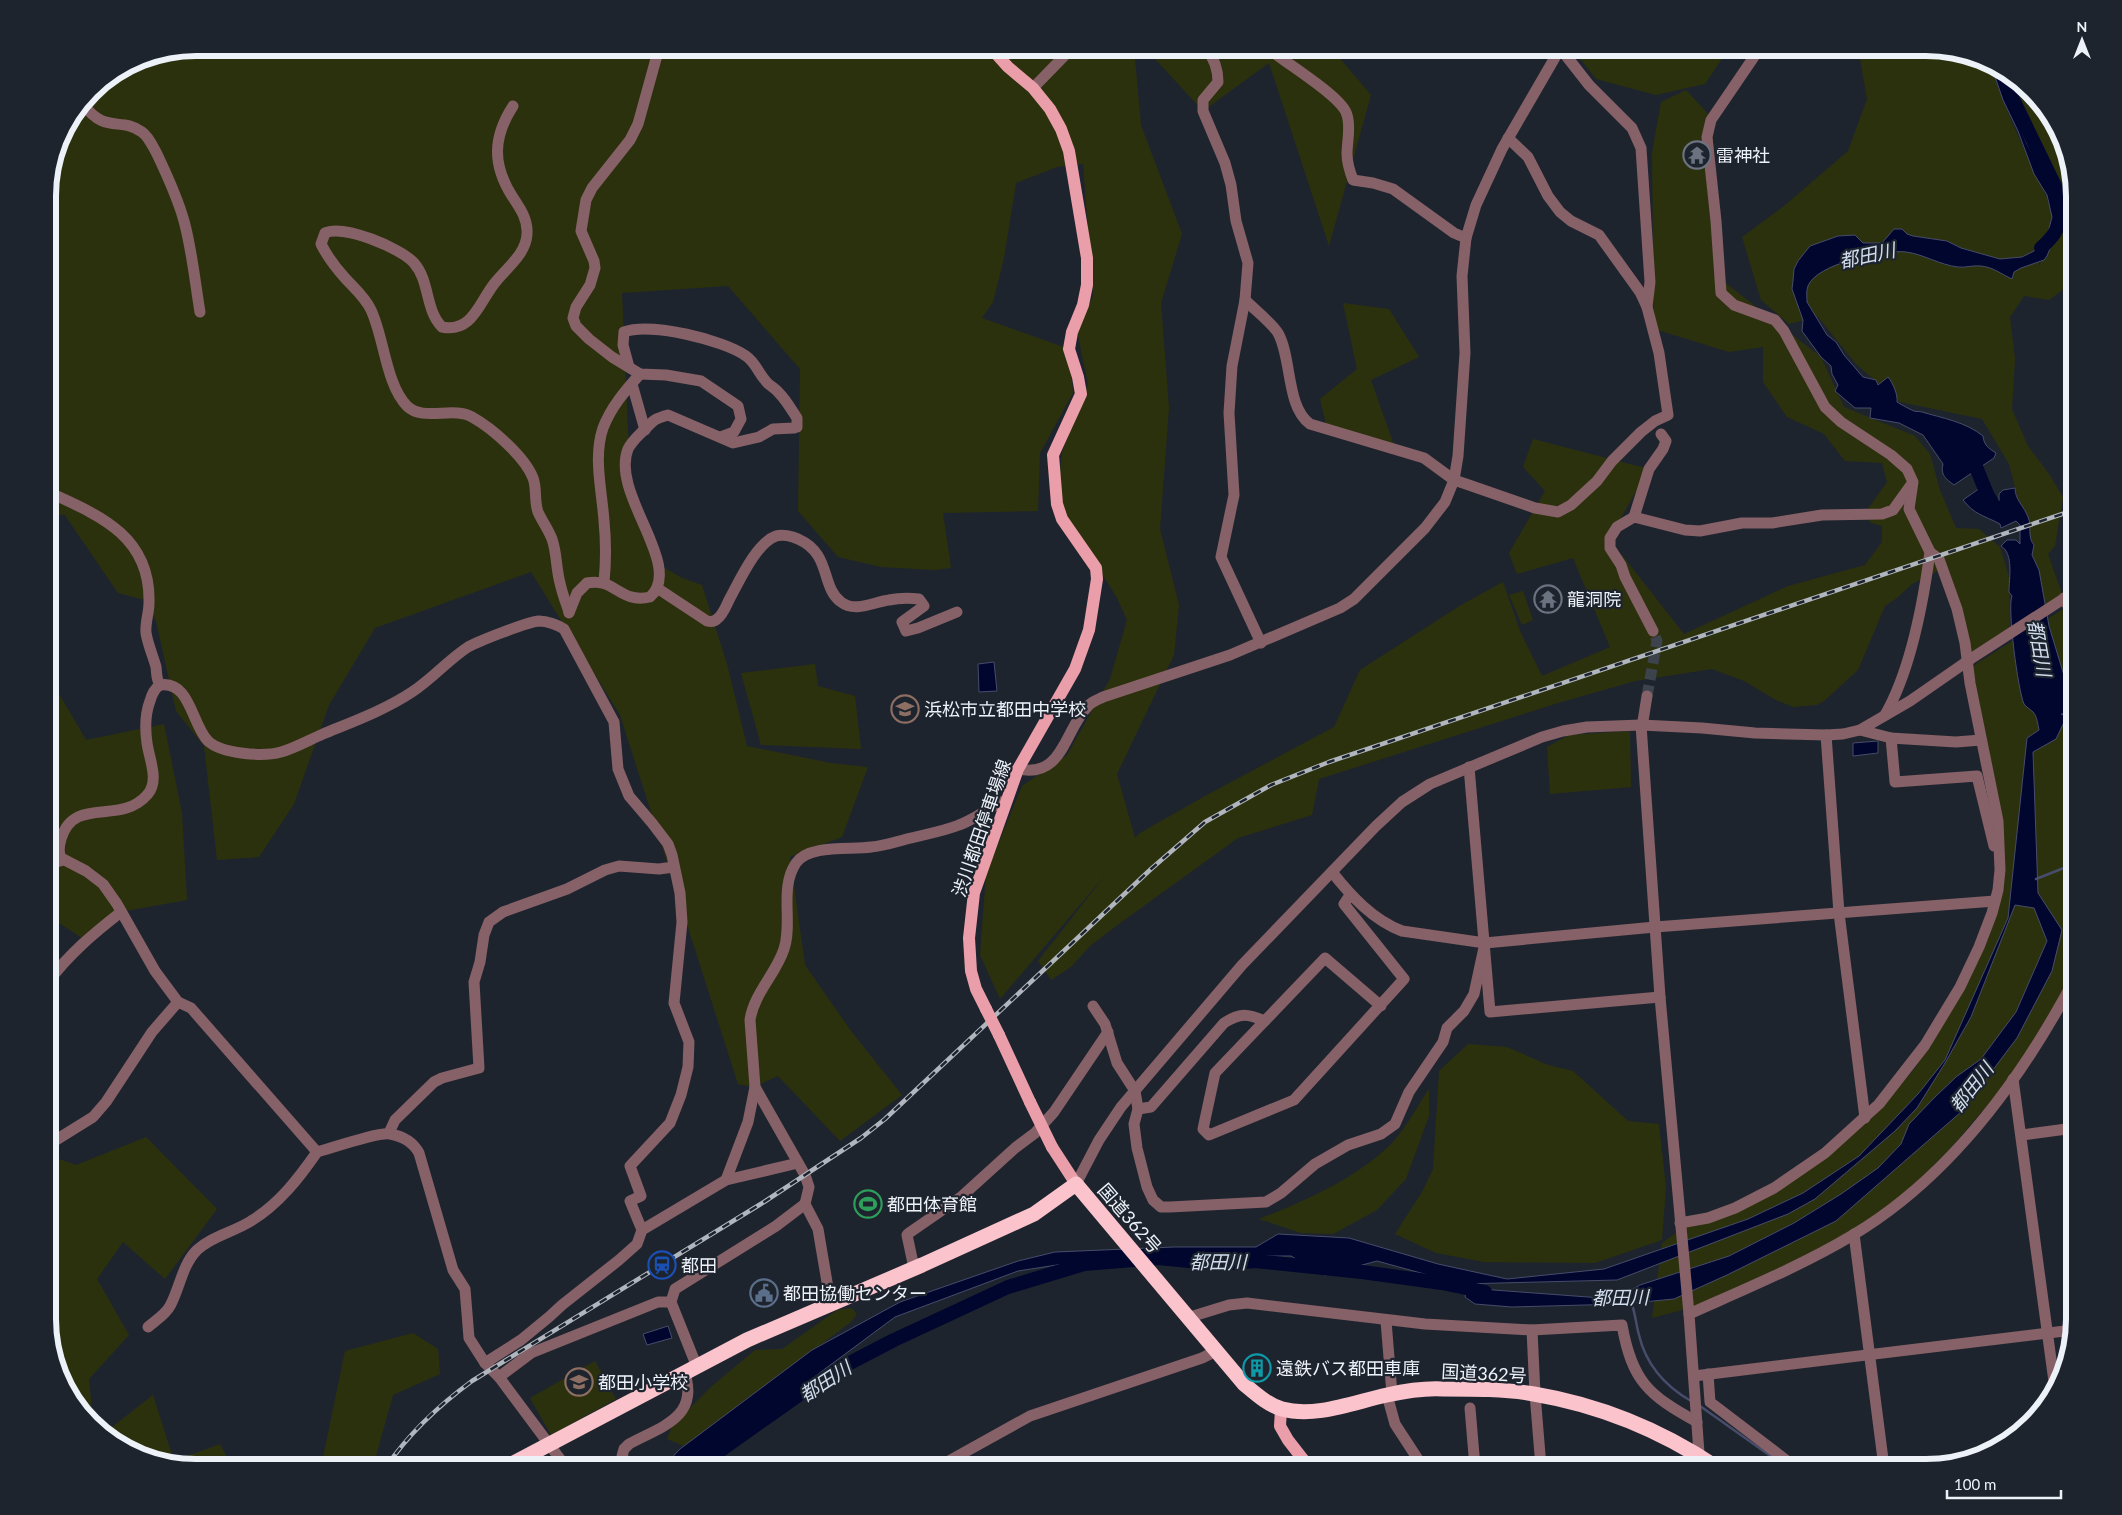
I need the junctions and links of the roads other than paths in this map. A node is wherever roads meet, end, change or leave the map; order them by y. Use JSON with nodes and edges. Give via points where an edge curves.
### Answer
{"nodes":[{"id":1,"x":1064,"y":56,"type":"edge"},
{"id":2,"x":1212,"y":56,"type":"edge"},
{"id":3,"x":1278,"y":56,"type":"edge"},
{"id":4,"x":1556,"y":56,"type":"edge"},
{"id":5,"x":1565,"y":56,"type":"edge"},
{"id":6,"x":1754,"y":56,"type":"edge"},
{"id":7,"x":657,"y":57,"type":"edge"},
{"id":8,"x":999,"y":57,"type":"edge"},
{"id":9,"x":1033,"y":88,"type":"junction"},
{"id":10,"x":513,"y":106,"type":"dead end"},
{"id":11,"x":87,"y":109,"type":"edge"},
{"id":12,"x":1508,"y":138,"type":"junction"},
{"id":13,"x":1466,"y":238,"type":"junction"},
{"id":14,"x":1245,"y":300,"type":"junction"},
{"id":15,"x":1648,"y":307,"type":"junction"},
{"id":16,"x":200,"y":312,"type":"dead end"},
{"id":17,"x":629,"y":367,"type":"junction"},
{"id":18,"x":640,"y":374,"type":"junction"},
{"id":19,"x":632,"y":384,"type":"junction"},
{"id":20,"x":645,"y":430,"type":"junction"},
{"id":21,"x":1661,"y":434,"type":"dead end"},
{"id":22,"x":721,"y":437,"type":"junction"},
{"id":23,"x":1454,"y":480,"type":"junction"},
{"id":24,"x":1913,"y":482,"type":"junction"},
{"id":25,"x":57,"y":497,"type":"edge"},
{"id":26,"x":1634,"y":517,"type":"junction"},
{"id":27,"x":1930,"y":552,"type":"junction"},
{"id":28,"x":604,"y":582,"type":"junction"},
{"id":29,"x":657,"y":588,"type":"junction"},
{"id":30,"x":2066,"y":597,"type":"edge"},
{"id":31,"x":569,"y":612,"type":"junction"},
{"id":32,"x":957,"y":612,"type":"dead end"},
{"id":33,"x":564,"y":629,"type":"junction"},
{"id":34,"x":1652,"y":631,"type":"tunnel mouth"},
{"id":35,"x":1261,"y":643,"type":"junction"},
{"id":36,"x":1970,"y":660,"type":"junction"},
{"id":37,"x":160,"y":685,"type":"junction"},
{"id":38,"x":1648,"y":696,"type":"tunnel mouth"},
{"id":39,"x":1885,"y":715,"type":"junction"},
{"id":40,"x":1641,"y":725,"type":"junction"},
{"id":41,"x":1860,"y":730,"type":"junction"},
{"id":42,"x":1826,"y":735,"type":"junction"},
{"id":43,"x":1891,"y":738,"type":"junction"},
{"id":44,"x":1981,"y":740,"type":"junction"},
{"id":45,"x":1469,"y":767,"type":"junction"},
{"id":46,"x":1018,"y":769,"type":"junction"},
{"id":47,"x":1006,"y":800,"type":"junction"},
{"id":48,"x":63,"y":860,"type":"junction"},
{"id":49,"x":57,"y":862,"type":"edge"},
{"id":50,"x":674,"y":867,"type":"junction"},
{"id":51,"x":2000,"y":870,"type":"junction"},
{"id":52,"x":1332,"y":872,"type":"junction"},
{"id":53,"x":1350,"y":895,"type":"junction"},
{"id":54,"x":1996,"y":901,"type":"junction"},
{"id":55,"x":122,"y":912,"type":"junction"},
{"id":56,"x":1839,"y":913,"type":"junction"},
{"id":57,"x":1655,"y":927,"type":"junction"},
{"id":58,"x":1485,"y":943,"type":"junction"},
{"id":59,"x":57,"y":970,"type":"edge"},
{"id":60,"x":2066,"y":994,"type":"edge"},
{"id":61,"x":1660,"y":997,"type":"junction"},
{"id":62,"x":178,"y":1002,"type":"junction"},
{"id":63,"x":1093,"y":1006,"type":"dead end"},
{"id":64,"x":1381,"y":1006,"type":"junction"},
{"id":65,"x":1265,"y":1022,"type":"junction"},
{"id":66,"x":1108,"y":1032,"type":"junction"},
{"id":67,"x":2013,"y":1080,"type":"junction"},
{"id":68,"x":755,"y":1087,"type":"junction"},
{"id":69,"x":1135,"y":1091,"type":"junction"},
{"id":70,"x":1138,"y":1110,"type":"junction"},
{"id":71,"x":1865,"y":1118,"type":"junction"},
{"id":72,"x":2066,"y":1129,"type":"edge"},
{"id":73,"x":389,"y":1133,"type":"junction"},
{"id":74,"x":2022,"y":1135,"type":"junction"},
{"id":75,"x":57,"y":1139,"type":"edge"},
{"id":76,"x":317,"y":1152,"type":"junction"},
{"id":77,"x":798,"y":1163,"type":"junction"},
{"id":78,"x":726,"y":1180,"type":"junction"},
{"id":79,"x":1076,"y":1184,"type":"junction"},
{"id":80,"x":806,"y":1204,"type":"junction"},
{"id":81,"x":1680,"y":1223,"type":"junction"},
{"id":82,"x":642,"y":1230,"type":"junction"},
{"id":83,"x":1854,"y":1234,"type":"junction"},
{"id":84,"x":914,"y":1268,"type":"junction"},
{"id":85,"x":671,"y":1302,"type":"junction"},
{"id":86,"x":834,"y":1302,"type":"junction"},
{"id":87,"x":1688,"y":1311,"type":"junction"},
{"id":88,"x":1190,"y":1317,"type":"junction"},
{"id":89,"x":1386,"y":1320,"type":"junction"},
{"id":90,"x":148,"y":1326,"type":"dead end"},
{"id":91,"x":1532,"y":1330,"type":"junction"},
{"id":92,"x":2065,"y":1331,"type":"edge"},
{"id":93,"x":2048,"y":1333,"type":"junction"},
{"id":94,"x":1216,"y":1351,"type":"junction"},
{"id":95,"x":1870,"y":1355,"type":"junction"},
{"id":96,"x":486,"y":1363,"type":"junction"},
{"id":97,"x":691,"y":1371,"type":"junction"},
{"id":98,"x":1708,"y":1374,"type":"junction"},
{"id":99,"x":2053,"y":1375,"type":"edge"},
{"id":100,"x":1694,"y":1376,"type":"junction"},
{"id":101,"x":500,"y":1377,"type":"junction"},
{"id":102,"x":1389,"y":1394,"type":"junction"},
{"id":103,"x":1535,"y":1394,"type":"junction"},
{"id":104,"x":1470,"y":1408,"type":"dead end"},
{"id":105,"x":1281,"y":1409,"type":"junction"},
{"id":106,"x":1697,"y":1418,"type":"junction"},
{"id":107,"x":549,"y":1445,"type":"junction"},
{"id":108,"x":523,"y":1459,"type":"edge"},
{"id":109,"x":559,"y":1459,"type":"edge"},
{"id":110,"x":624,"y":1459,"type":"edge"},
{"id":111,"x":954,"y":1459,"type":"edge"},
{"id":112,"x":1302,"y":1459,"type":"edge"},
{"id":113,"x":1417,"y":1459,"type":"edge"},
{"id":114,"x":1474,"y":1459,"type":"edge"},
{"id":115,"x":1540,"y":1459,"type":"edge"},
{"id":116,"x":1695,"y":1459,"type":"edge"},
{"id":117,"x":1700,"y":1459,"type":"edge"},
{"id":118,"x":1783,"y":1459,"type":"edge"},
{"id":119,"x":1883,"y":1459,"type":"edge"}],
"edges":[{"from":1,"to":9,"type":"street"},
{"from":2,"to":14,"type":"street","via":[[1218,70],[1218,82],[1203,100],[1203,111],[1231,185],[1236,221],[1248,263]]},
{"from":3,"to":13,"type":"street","via":[[1335,97],[1346,111],[1347,156],[1353,180],[1393,189],[1454,233]]},
{"from":4,"to":12,"type":"street"},
{"from":5,"to":15,"type":"street","via":[[1632,128],[1640,143],[1650,282]]},
{"from":6,"to":24,"type":"street","via":[[1711,120],[1707,137],[1721,293],[1734,306],[1775,320],[1825,407],[1841,422],[1891,455],[1907,470]]},
{"from":7,"to":17,"type":"street","via":[[638,124],[619,156],[592,188],[581,221],[582,237],[595,268],[573,318],[589,339]]},
{"from":8,"to":9,"type":"main road","name":"渋川都田停車場線"},
{"from":9,"to":46,"type":"main road","name":"渋川都田停車場線","via":[[1050,109],[1069,151],[1087,258],[1087,285],[1069,349],[1081,394],[1053,456],[1056,504],[1062,519],[1096,568],[1097,579],[1090,630],[1075,669]]},
{"from":10,"to":31,"type":"street","via":[[498,138],[498,162],[506,186],[527,221],[527,237],[516,259],[493,285],[473,317],[458,327],[442,327],[436,321],[426,286],[415,264],[401,253],[359,235],[338,230],[325,234],[321,244],[370,308],[382,339],[387,366],[406,405],[419,412],[470,416],[494,433],[531,474],[538,511],[552,538]]},
{"from":11,"to":16,"type":"street","via":[[95,118],[110,124],[127,125],[148,137],[184,221]]},
{"from":12,"to":13,"type":"street","via":[[1479,198]]},
{"from":12,"to":15,"type":"street","via":[[1528,157],[1560,212],[1599,235]]},
{"from":13,"to":23,"type":"street","via":[[1462,276],[1465,353]]},
{"from":14,"to":23,"type":"street","via":[[1278,333],[1304,420],[1424,458]]},
{"from":14,"to":35,"type":"street","via":[[1232,366],[1229,413],[1234,495],[1221,557]]},
{"from":15,"to":23,"type":"street","via":[[1668,415],[1641,432],[1571,505],[1558,512],[1535,508]]},
{"from":17,"to":18,"type":"street"},
{"from":17,"to":22,"type":"street","via":[[623,345],[624,332],[636,329],[663,330],[705,338],[746,355],[797,418],[797,427],[773,429],[746,442],[733,443]]},
{"from":18,"to":19,"type":"street"},
{"from":18,"to":22,"type":"street","via":[[701,381],[738,406],[741,419],[734,432]]},
{"from":19,"to":20,"type":"street"},
{"from":19,"to":28,"type":"street","via":[[620,396],[603,429],[600,449],[606,558]]},
{"from":20,"to":22,"type":"street","via":[[653,420],[668,415]]},
{"from":20,"to":29,"type":"street","via":[[628,450],[626,478],[656,556],[660,582]]},
{"from":21,"to":26,"type":"street","via":[[1666,441],[1649,469]]},
{"from":23,"to":35,"type":"street","via":[[1445,502],[1425,528],[1354,599]]},
{"from":24,"to":26,"type":"street","via":[[1893,510],[1882,514],[1822,515],[1700,531]]},
{"from":24,"to":27,"type":"street","via":[[1909,509]]},
{"from":25,"to":37,"type":"street","via":[[112,525],[127,537],[143,563],[149,604],[146,633]]},
{"from":26,"to":34,"type":"street","via":[[1617,527],[1610,538],[1610,548],[1621,564]]},
{"from":27,"to":36,"type":"street","via":[[1939,559],[1957,609]]},
{"from":27,"to":39,"type":"street","via":[[1917,625],[1896,696]]},
{"from":28,"to":29,"type":"street","via":[[631,599],[650,597]]},
{"from":28,"to":31,"type":"street","via":[[587,583],[577,593]]},
{"from":29,"to":32,"type":"street","via":[[706,622],[713,622],[722,615],[762,546],[776,536],[786,536],[812,547],[823,564],[832,590],[846,605],[860,607],[899,598],[919,599],[924,606],[902,622],[906,631]]},
{"from":30,"to":36,"type":"street"},
{"from":31,"to":33,"type":"street"},
{"from":33,"to":37,"type":"street","via":[[540,621],[468,647],[412,692],[394,702],[281,752],[267,754],[243,754],[209,742],[200,731],[182,693],[172,686]]},
{"from":33,"to":50,"type":"street","via":[[614,722],[618,769],[629,796],[668,844]]},
{"from":35,"to":46,"type":"street","via":[[1103,697],[1090,704],[1074,725],[1058,757],[1049,765],[1038,770]]},
{"from":36,"to":39,"type":"street"},
{"from":36,"to":44,"type":"street"},
{"from":37,"to":48,"type":"street","via":[[152,694],[146,726],[152,788],[132,807],[84,814],[72,819],[60,844],[59,855]]},
{"from":38,"to":40,"type":"street"},
{"from":39,"to":41,"type":"street"},
{"from":40,"to":42,"type":"street"},
{"from":40,"to":45,"type":"street","via":[[1564,731]]},
{"from":40,"to":57,"type":"street"},
{"from":41,"to":42,"type":"street"},
{"from":41,"to":43,"type":"street"},
{"from":42,"to":56,"type":"street"},
{"from":43,"to":44,"type":"street","via":[[1956,742]]},
{"from":43,"to":51,"type":"street","via":[[1895,782],[1977,776]]},
{"from":44,"to":51,"type":"street","via":[[1998,821]]},
{"from":45,"to":52,"type":"street","via":[[1430,784],[1402,802]]},
{"from":45,"to":58,"type":"street"},
{"from":46,"to":47,"type":"main road","name":"渋川都田停車場線"},
{"from":47,"to":68,"type":"street","via":[[958,825],[874,847],[814,851],[796,863],[791,874],[784,950],[752,1010],[750,1030]]},
{"from":47,"to":79,"type":"main road","name":"渋川都田停車場線","bridge":true,"via":[[974,892],[969,938],[971,970],[976,989],[1052,1147]]},
{"from":48,"to":49,"type":"street"},
{"from":48,"to":55,"type":"street","via":[[94,876]]},
{"from":50,"to":73,"type":"street","via":[[619,866],[605,870],[567,890],[503,912],[489,922],[474,982],[479,1068],[434,1082],[395,1120]]},
{"from":50,"to":82,"type":"street","via":[[682,922],[674,1003],[689,1042],[688,1067],[670,1123],[630,1166],[641,1196],[630,1201]]},
{"from":51,"to":54,"type":"street"},
{"from":52,"to":53,"type":"street"},
{"from":52,"to":69,"type":"street","via":[[1242,965]]},
{"from":53,"to":58,"type":"street","via":[[1377,918],[1402,931]]},
{"from":53,"to":64,"type":"street","via":[[1344,904],[1404,979]]},
{"from":54,"to":56,"type":"street"},
{"from":54,"to":71,"type":"street","via":[[1973,961],[1946,1013],[1911,1065]]},
{"from":55,"to":59,"type":"street","via":[[85,940]]},
{"from":55,"to":62,"type":"street","via":[[144,954]]},
{"from":56,"to":57,"type":"street"},
{"from":56,"to":71,"type":"street"},
{"from":57,"to":58,"type":"street"},
{"from":57,"to":61,"type":"street"},
{"from":58,"to":61,"type":"street","via":[[1490,1012]]},
{"from":58,"to":70,"type":"street","via":[[1474,994],[1464,1011],[1447,1028],[1443,1042],[1409,1092],[1395,1124],[1381,1134],[1348,1145],[1315,1164],[1266,1202],[1161,1207],[1153,1200],[1136,1148],[1134,1124]]},
{"from":60,"to":67,"type":"street"},
{"from":61,"to":81,"type":"street"},
{"from":62,"to":75,"type":"street","via":[[152,1032],[94,1116]]},
{"from":62,"to":76,"type":"street","via":[[192,1008]]},
{"from":63,"to":66,"type":"street"},
{"from":64,"to":65,"type":"street","via":[[1325,958]]},
{"from":64,"to":65,"type":"street","via":[[1294,1100],[1209,1136],[1203,1129],[1215,1073]]},
{"from":65,"to":70,"type":"street","via":[[1246,1015],[1235,1016],[1224,1023],[1151,1107]]},
{"from":66,"to":69,"type":"street","via":[[1117,1063]]},
{"from":66,"to":84,"type":"street","via":[[1054,1112],[1035,1133],[961,1197],[907,1235]]},
{"from":67,"to":74,"type":"street"},
{"from":67,"to":83,"type":"street","via":[[1928,1177],[1894,1207]]},
{"from":68,"to":77,"type":"street"},
{"from":68,"to":78,"type":"street","via":[[748,1122]]},
{"from":69,"to":70,"type":"street"},
{"from":69,"to":79,"type":"street","via":[[1098,1140]]},
{"from":71,"to":81,"type":"street","via":[[1825,1153],[1761,1196],[1708,1218]]},
{"from":72,"to":74,"type":"street"},
{"from":73,"to":76,"type":"street"},
{"from":73,"to":96,"type":"street","via":[[414,1145],[419,1153],[453,1270],[464,1289],[469,1338]]},
{"from":74,"to":93,"type":"street"},
{"from":76,"to":90,"type":"street","via":[[297,1181],[268,1210],[197,1251],[186,1267],[170,1307]]},
{"from":77,"to":78,"type":"street"},
{"from":77,"to":80,"type":"street","via":[[809,1187]]},
{"from":78,"to":82,"type":"street"},
{"from":79,"to":84,"type":"highway","name":"国道362号","via":[[1034,1214]]},
{"from":79,"to":88,"type":"highway","name":"国道362号"},
{"from":80,"to":85,"type":"street","via":[[675,1290]]},
{"from":80,"to":86,"type":"street","via":[[818,1229],[828,1288]]},
{"from":81,"to":87,"type":"street"},
{"from":82,"to":96,"type":"street","via":[[637,1244],[619,1260],[521,1340]]},
{"from":83,"to":87,"type":"street","via":[[1803,1263]]},
{"from":83,"to":95,"type":"street"},
{"from":84,"to":86,"type":"highway","name":"国道362号"},
{"from":85,"to":97,"type":"street"},
{"from":85,"to":101,"type":"street","via":[[658,1302],[531,1353]]},
{"from":86,"to":97,"type":"highway","name":"国道362号","via":[[747,1340]]},
{"from":87,"to":100,"type":"street"},
{"from":88,"to":89,"type":"street","via":[[1247,1303]]},
{"from":88,"to":94,"type":"highway","name":"国道362号"},
{"from":89,"to":91,"type":"street"},
{"from":89,"to":102,"type":"street"},
{"from":91,"to":103,"type":"street"},
{"from":91,"to":106,"type":"street","via":[[1622,1324],[1626,1348],[1635,1372],[1645,1386],[1674,1410]]},
{"from":92,"to":93,"type":"street"},
{"from":93,"to":95,"type":"street"},
{"from":93,"to":99,"type":"street"},
{"from":94,"to":105,"type":"highway","name":"国道362号","via":[[1244,1384]]},
{"from":94,"to":111,"type":"street","via":[[1030,1416]]},
{"from":95,"to":98,"type":"street"},
{"from":95,"to":119,"type":"street"},
{"from":96,"to":101,"type":"street"},
{"from":97,"to":107,"type":"highway","name":"国道362号"},
{"from":97,"to":110,"type":"street","via":[[685,1409],[672,1421],[629,1444],[624,1449]]},
{"from":98,"to":100,"type":"street"},
{"from":98,"to":118,"type":"street","via":[[1710,1402]]},
{"from":100,"to":106,"type":"street"},
{"from":101,"to":107,"type":"street"},
{"from":102,"to":103,"type":"highway","name":"国道362号","via":[[1441,1388]]},
{"from":102,"to":105,"type":"highway","name":"国道362号","via":[[1328,1409],[1302,1412]]},
{"from":102,"to":113,"type":"street","via":[[1395,1424]]},
{"from":103,"to":115,"type":"street"},
{"from":103,"to":116,"type":"highway","name":"国道362号","via":[[1607,1412],[1650,1429]]},
{"from":104,"to":114,"type":"street"},
{"from":105,"to":112,"type":"main road","via":[[1280,1426]]},
{"from":106,"to":117,"type":"street"},
{"from":107,"to":108,"type":"highway","name":"国道362号"},
{"from":107,"to":109,"type":"street"}]}
